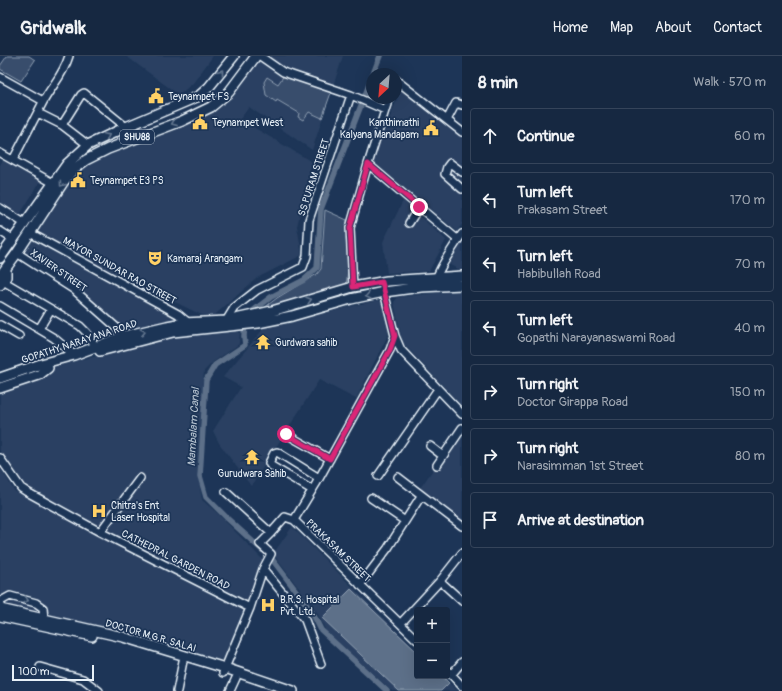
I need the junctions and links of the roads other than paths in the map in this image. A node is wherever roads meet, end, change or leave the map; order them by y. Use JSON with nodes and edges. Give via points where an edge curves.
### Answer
{"nodes":[{"id":1,"x":69,"y":56,"type":"edge"},
{"id":2,"x":234,"y":56,"type":"edge"},
{"id":3,"x":256,"y":56,"type":"edge"},
{"id":4,"x":260,"y":56,"type":"edge"},
{"id":5,"x":0,"y":77,"type":"edge"},
{"id":6,"x":402,"y":85,"type":"edge"},
{"id":7,"x":351,"y":95,"type":"junction"},
{"id":8,"x":43,"y":101,"type":"junction"},
{"id":9,"x":387,"y":104,"type":"edge"},
{"id":10,"x":462,"y":105,"type":"edge"},
{"id":11,"x":385,"y":110,"type":"junction"},
{"id":12,"x":38,"y":112,"type":"junction"},
{"id":13,"x":447,"y":120,"type":"junction"},
{"id":14,"x":62,"y":125,"type":"junction"},
{"id":15,"x":126,"y":127,"type":"junction"},
{"id":16,"x":462,"y":132,"type":"edge"},
{"id":17,"x":88,"y":145,"type":"junction"},
{"id":18,"x":0,"y":153,"type":"edge"},
{"id":19,"x":13,"y":160,"type":"junction"},
{"id":20,"x":368,"y":164,"type":"junction"},
{"id":21,"x":462,"y":172,"type":"edge"},
{"id":22,"x":53,"y":183,"type":"junction"},
{"id":23,"x":462,"y":189,"type":"edge"},
{"id":24,"x":419,"y":207,"type":"junction"},
{"id":25,"x":0,"y":208,"type":"edge"},
{"id":26,"x":24,"y":223,"type":"junction"},
{"id":27,"x":408,"y":223,"type":"dead end"},
{"id":28,"x":0,"y":232,"type":"edge"},
{"id":29,"x":30,"y":233,"type":"junction"},
{"id":30,"x":460,"y":237,"type":"edge"},
{"id":31,"x":14,"y":240,"type":"junction"},
{"id":32,"x":17,"y":253,"type":"junction"},
{"id":33,"x":0,"y":258,"type":"edge"},
{"id":34,"x":462,"y":276,"type":"edge"},
{"id":35,"x":1,"y":279,"type":"edge"},
{"id":36,"x":382,"y":282,"type":"junction"},
{"id":37,"x":436,"y":282,"type":"junction"},
{"id":38,"x":462,"y":285,"type":"edge"},
{"id":39,"x":353,"y":287,"type":"junction"},
{"id":40,"x":384,"y":292,"type":"junction"},
{"id":41,"x":333,"y":293,"type":"junction"},
{"id":42,"x":336,"y":304,"type":"junction"},
{"id":43,"x":0,"y":306,"type":"edge"},
{"id":44,"x":51,"y":309,"type":"junction"},
{"id":45,"x":272,"y":315,"type":"junction"},
{"id":46,"x":226,"y":321,"type":"junction"},
{"id":47,"x":237,"y":322,"type":"junction"},
{"id":48,"x":188,"y":323,"type":"junction"},
{"id":49,"x":0,"y":325,"type":"edge"},
{"id":50,"x":39,"y":329,"type":"junction"},
{"id":51,"x":195,"y":330,"type":"junction"},
{"id":52,"x":18,"y":336,"type":"dead end"},
{"id":53,"x":124,"y":336,"type":"junction"},
{"id":54,"x":395,"y":336,"type":"junction"},
{"id":55,"x":96,"y":347,"type":"junction"},
{"id":56,"x":74,"y":355,"type":"junction"},
{"id":57,"x":48,"y":368,"type":"junction"},
{"id":58,"x":0,"y":378,"type":"edge"},
{"id":59,"x":0,"y":383,"type":"edge"},
{"id":60,"x":0,"y":388,"type":"edge"},
{"id":61,"x":438,"y":389,"type":"junction"},
{"id":62,"x":462,"y":414,"type":"edge"},
{"id":63,"x":462,"y":428,"type":"edge"},
{"id":64,"x":286,"y":434,"type":"dead end"},
{"id":65,"x":430,"y":446,"type":"dead end"},
{"id":66,"x":443,"y":456,"type":"junction"},
{"id":67,"x":0,"y":458,"type":"edge"},
{"id":68,"x":330,"y":459,"type":"junction"},
{"id":69,"x":437,"y":465,"type":"dead end"},
{"id":70,"x":378,"y":476,"type":"dead end"},
{"id":71,"x":398,"y":477,"type":"dead end"},
{"id":72,"x":140,"y":478,"type":"dead end"},
{"id":73,"x":319,"y":478,"type":"junction"},
{"id":74,"x":312,"y":490,"type":"junction"},
{"id":75,"x":226,"y":492,"type":"dead end"},
{"id":76,"x":421,"y":496,"type":"junction"},
{"id":77,"x":371,"y":498,"type":"dead end"},
{"id":78,"x":294,"y":520,"type":"junction"},
{"id":79,"x":405,"y":521,"type":"junction"},
{"id":80,"x":462,"y":526,"type":"edge"},
{"id":81,"x":100,"y":532,"type":"junction"},
{"id":82,"x":271,"y":533,"type":"junction"},
{"id":83,"x":462,"y":553,"type":"edge"},
{"id":84,"x":263,"y":569,"type":"junction"},
{"id":85,"x":440,"y":581,"type":"junction"},
{"id":86,"x":360,"y":585,"type":"junction"},
{"id":87,"x":462,"y":601,"type":"edge"},
{"id":88,"x":0,"y":604,"type":"edge"},
{"id":89,"x":250,"y":608,"type":"junction"},
{"id":90,"x":0,"y":609,"type":"edge"},
{"id":91,"x":0,"y":616,"type":"edge"},
{"id":92,"x":44,"y":619,"type":"junction"},
{"id":93,"x":401,"y":623,"type":"junction"},
{"id":94,"x":414,"y":637,"type":"edge"},
{"id":95,"x":183,"y":661,"type":"junction"},
{"id":96,"x":462,"y":662,"type":"edge"},
{"id":97,"x":322,"y":664,"type":"dead end"},
{"id":98,"x":40,"y":666,"type":"dead end"},
{"id":99,"x":224,"y":670,"type":"junction"},
{"id":100,"x":450,"y":672,"type":"edge"},
{"id":101,"x":450,"y":674,"type":"edge"},
{"id":102,"x":236,"y":678,"type":"junction"},
{"id":103,"x":461,"y":682,"type":"edge"},
{"id":104,"x":99,"y":691,"type":"edge"},
{"id":105,"x":177,"y":691,"type":"edge"},
{"id":106,"x":230,"y":691,"type":"edge"},
{"id":107,"x":278,"y":691,"type":"edge"},
{"id":108,"x":293,"y":691,"type":"edge"}],
"edges":[{"from":1,"to":8,"type":"street","via":[[65,68]]},
{"from":15,"to":2,"type":"main road","number":"SHU88","one_way":true,"via":[[199,96]]},
{"from":3,"to":29,"type":"main road","number":"SHU88","one_way":true,"via":[[229,92],[211,107],[108,149],[74,169]]},
{"from":4,"to":7,"type":"street","via":[[283,72]]},
{"from":5,"to":8,"type":"street"},
{"from":6,"to":13,"type":"street"},
{"from":7,"to":11,"type":"street"},
{"from":7,"to":46,"type":"street","name":"SS PURAM STREET","via":[[309,220],[307,256],[303,267],[257,290],[234,308]]},
{"from":8,"to":12,"type":"street"},
{"from":9,"to":11,"type":"street"},
{"from":10,"to":13,"type":"street","via":[[456,103]]},
{"from":11,"to":20,"type":"street"},
{"from":12,"to":14,"type":"street"},
{"from":12,"to":19,"type":"street"},
{"from":13,"to":16,"type":"street"},
{"from":14,"to":15,"type":"street","via":[[84,93]]},
{"from":14,"to":17,"type":"street"},
{"from":17,"to":15,"type":"main road","number":"SHU88","one_way":true},
{"from":17,"to":22,"type":"main road","number":"SHU88","via":[[67,164]]},
{"from":18,"to":19,"type":"street"},
{"from":19,"to":22,"type":"street"},
{"from":20,"to":24,"type":"street"},
{"from":20,"to":39,"type":"street","via":[[350,228]]},
{"from":21,"to":23,"type":"street","via":[[450,163],[445,174]]},
{"from":22,"to":26,"type":"main road","number":"SHU88"},
{"from":24,"to":27,"type":"street"},
{"from":24,"to":30,"type":"street"},
{"from":25,"to":26,"type":"street"},
{"from":26,"to":31,"type":"main road","number":"SHU88"},
{"from":28,"to":31,"type":"street"},
{"from":29,"to":32,"type":"main road","number":"SHU88"},
{"from":29,"to":48,"type":"street","name":"MAYOR SUNDAR RAO STREET","via":[[178,314]]},
{"from":30,"to":37,"type":"street"},
{"from":31,"to":33,"type":"main road","number":"SHU88"},
{"from":32,"to":35,"type":"main road","number":"SHU88","via":[[7,267],[6,277]]},
{"from":32,"to":53,"type":"street","name":"XAVIER STREET","via":[[73,289]]},
{"from":34,"to":37,"type":"main road"},
{"from":35,"to":44,"type":"street"},
{"from":36,"to":37,"type":"main road"},
{"from":36,"to":39,"type":"main road"},
{"from":36,"to":40,"type":"street"},
{"from":37,"to":38,"type":"main road"},
{"from":37,"to":40,"type":"main road"},
{"from":39,"to":41,"type":"main road"},
{"from":40,"to":42,"type":"main road","one_way":true},
{"from":40,"to":54,"type":"street"},
{"from":41,"to":42,"type":"main road"},
{"from":45,"to":41,"type":"main road","one_way":true},
{"from":42,"to":45,"type":"main road","via":[[292,316]]},
{"from":43,"to":50,"type":"street"},
{"from":44,"to":50,"type":"street"},
{"from":44,"to":55,"type":"street","via":[[80,326]]},
{"from":45,"to":47,"type":"main road"},
{"from":45,"to":47,"type":"main road","via":[[258,323]]},
{"from":46,"to":47,"type":"main road","name":"GOPATHY NARAYANA ROAD"},
{"from":46,"to":48,"type":"main road","name":"GOPATHY NARAYANA ROAD"},
{"from":47,"to":51,"type":"main road"},
{"from":48,"to":51,"type":"street","name":"MAYOR SUNDAR RAO STREET"},
{"from":53,"to":48,"type":"main road","name":"GOPATHY NARAYANA ROAD","one_way":true},
{"from":49,"to":52,"type":"street"},
{"from":50,"to":56,"type":"street"},
{"from":51,"to":57,"type":"main road","via":[[173,332],[107,349]]},
{"from":53,"to":55,"type":"main road","name":"GOPATHY NARAYANA ROAD"},
{"from":54,"to":61,"type":"street","via":[[401,350]]},
{"from":54,"to":68,"type":"street","name":"PRAKASAM STREET","via":[[390,350]]},
{"from":55,"to":56,"type":"main road","name":"GOPATHY NARAYANA ROAD"},
{"from":56,"to":58,"type":"main road","name":"GOPATHY NARAYANA ROAD"},
{"from":57,"to":59,"type":"main road"},
{"from":57,"to":60,"type":"main road","via":[[39,375]]},
{"from":61,"to":62,"type":"street"},
{"from":61,"to":70,"type":"street"},
{"from":63,"to":66,"type":"street"},
{"from":64,"to":68,"type":"street"},
{"from":65,"to":66,"type":"street"},
{"from":66,"to":69,"type":"street"},
{"from":67,"to":81,"type":"street","name":"CATHEDRAL GARDEN ROAD","via":[[21,488]]},
{"from":68,"to":73,"type":"street","name":"PRAKASAM STREET"},
{"from":71,"to":76,"type":"street"},
{"from":72,"to":81,"type":"street"},
{"from":73,"to":74,"type":"street","name":"PRAKASAM STREET"},
{"from":73,"to":74,"type":"street","via":[[277,452],[274,453],[270,465]]},
{"from":74,"to":78,"type":"street","name":"PRAKASAM STREET"},
{"from":75,"to":82,"type":"street"},
{"from":76,"to":79,"type":"street"},
{"from":76,"to":80,"type":"street"},
{"from":77,"to":79,"type":"street"},
{"from":78,"to":82,"type":"street","via":[[285,517]]},
{"from":78,"to":86,"type":"street","name":"PRAKASAM STREET"},
{"from":79,"to":86,"type":"street"},
{"from":81,"to":89,"type":"street","name":"CATHEDRAL GARDEN ROAD"},
{"from":82,"to":84,"type":"street","via":[[260,544],[271,554]]},
{"from":83,"to":85,"type":"street"},
{"from":84,"to":89,"type":"street"},
{"from":84,"to":97,"type":"street","via":[[305,620]]},
{"from":85,"to":87,"type":"street"},
{"from":85,"to":93,"type":"street"},
{"from":86,"to":93,"type":"street","name":"PRAKASAM STREET"},
{"from":88,"to":92,"type":"street","one_way":true,"via":[[10,596],[36,603],[43,608]]},
{"from":89,"to":99,"type":"street"},
{"from":90,"to":92,"type":"main road","name":"DOCTOR M.G.R. SALAI"},
{"from":91,"to":95,"type":"main road","name":"DOCTOR M.G.R. SALAI","via":[[124,643]]},
{"from":92,"to":99,"type":"main road","name":"DOCTOR M.G.R. SALAI","via":[[123,637]]},
{"from":93,"to":94,"type":"street","name":"PRAKASAM STREET"},
{"from":95,"to":99,"type":"main road","name":"DOCTOR M.G.R. SALAI"},
{"from":95,"to":105,"type":"street"},
{"from":96,"to":100,"type":"street"},
{"from":98,"to":104,"type":"street","via":[[83,679]]},
{"from":99,"to":102,"type":"main road","name":"DOCTOR M.G.R. SALAI"},
{"from":99,"to":108,"type":"main road","name":"DOCTOR M.G.R. SALAI"},
{"from":101,"to":103,"type":"street"},
{"from":102,"to":106,"type":"street"},
{"from":102,"to":107,"type":"main road","name":"DOCTOR M.G.R. SALAI"}]}
